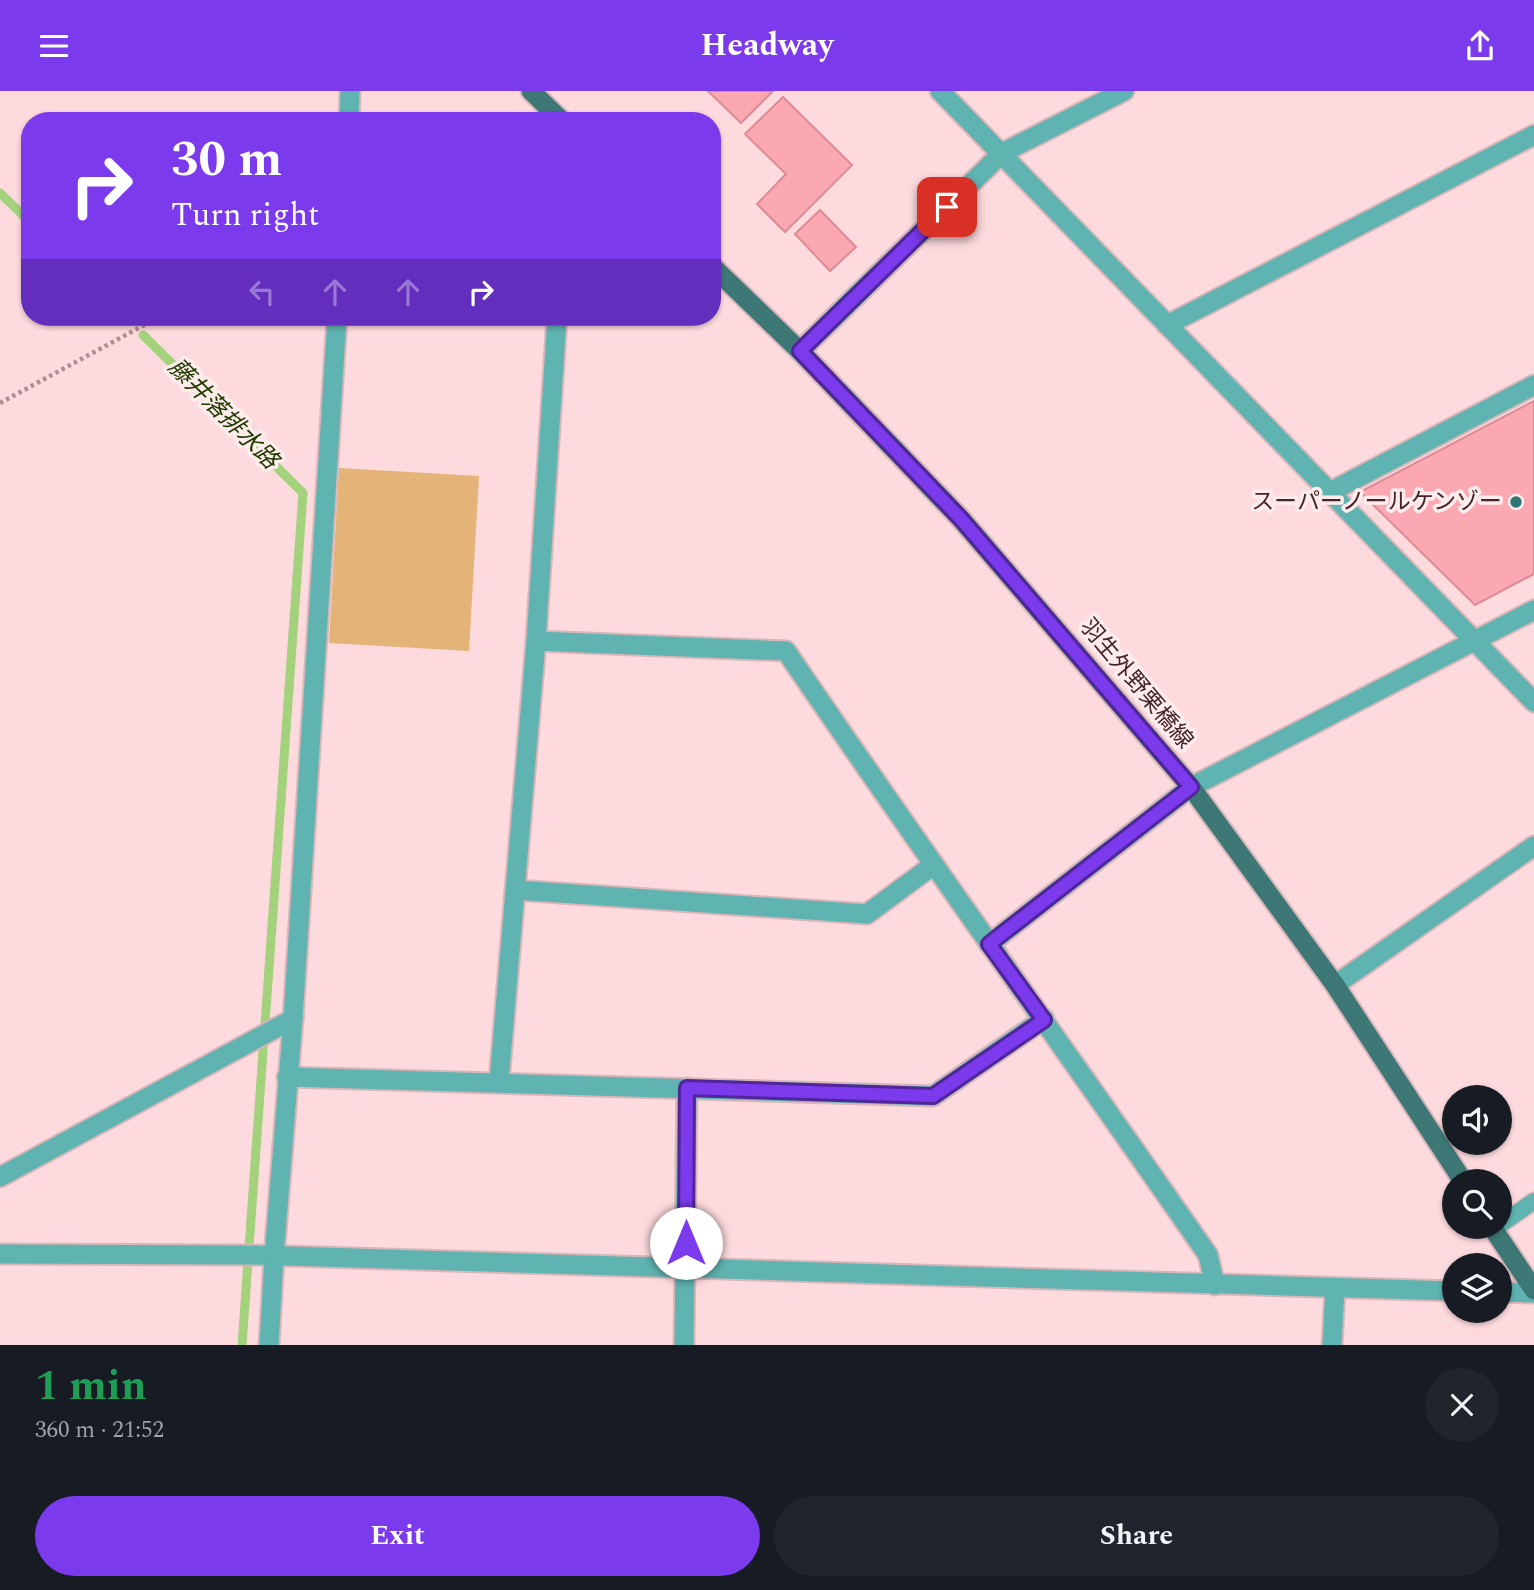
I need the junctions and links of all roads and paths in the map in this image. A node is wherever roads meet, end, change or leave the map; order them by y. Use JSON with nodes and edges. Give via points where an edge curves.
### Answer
{"nodes":[{"id":1,"x":350,"y":91,"type":"edge"},
{"id":2,"x":531,"y":91,"type":"edge"},
{"id":3,"x":940,"y":91,"type":"edge"},
{"id":4,"x":1124,"y":91,"type":"edge"},
{"id":5,"x":349,"y":112,"type":"edge"},
{"id":6,"x":553,"y":112,"type":"edge"},
{"id":7,"x":1534,"y":135,"type":"edge"},
{"id":8,"x":1002,"y":153,"type":"junction"},
{"id":9,"x":721,"y":275,"type":"edge"},
{"id":10,"x":1167,"y":325,"type":"junction"},
{"id":11,"x":142,"y":326,"type":"edge"},
{"id":12,"x":336,"y":326,"type":"edge"},
{"id":13,"x":556,"y":326,"type":"edge"},
{"id":14,"x":800,"y":351,"type":"junction"},
{"id":15,"x":1534,"y":385,"type":"edge"},
{"id":16,"x":0,"y":403,"type":"edge"},
{"id":17,"x":1330,"y":492,"type":"junction"},
{"id":18,"x":1534,"y":610,"type":"edge"},
{"id":19,"x":536,"y":641,"type":"junction"},
{"id":20,"x":1474,"y":641,"type":"junction"},
{"id":21,"x":1534,"y":702,"type":"edge"},
{"id":22,"x":1191,"y":787,"type":"junction"},
{"id":23,"x":1534,"y":846,"type":"edge"},
{"id":24,"x":932,"y":866,"type":"junction"},
{"id":25,"x":516,"y":890,"type":"junction"},
{"id":26,"x":989,"y":944,"type":"junction"},
{"id":27,"x":1335,"y":985,"type":"junction"},
{"id":28,"x":293,"y":1019,"type":"junction"},
{"id":29,"x":1044,"y":1020,"type":"junction"},
{"id":30,"x":287,"y":1077,"type":"junction"},
{"id":31,"x":499,"y":1082,"type":"junction"},
{"id":32,"x":687,"y":1088,"type":"junction"},
{"id":33,"x":1455,"y":1169,"type":"edge"},
{"id":34,"x":0,"y":1177,"type":"edge"},
{"id":35,"x":1534,"y":1201,"type":"edge"},
{"id":36,"x":1512,"y":1216,"type":"edge"},
{"id":37,"x":1503,"y":1239,"type":"edge"},
{"id":38,"x":0,"y":1254,"type":"edge"},
{"id":39,"x":274,"y":1257,"type":"junction"},
{"id":40,"x":685,"y":1269,"type":"junction"},
{"id":41,"x":1215,"y":1285,"type":"junction"},
{"id":42,"x":1335,"y":1288,"type":"junction"},
{"id":43,"x":1442,"y":1291,"type":"edge"},
{"id":44,"x":1512,"y":1292,"type":"edge"},
{"id":45,"x":1534,"y":1292,"type":"edge"},
{"id":46,"x":269,"y":1345,"type":"edge"},
{"id":47,"x":684,"y":1345,"type":"edge"},
{"id":48,"x":1332,"y":1345,"type":"edge"}],
"edges":[{"from":1,"to":5,"type":"street"},
{"from":2,"to":6,"type":"main road"},
{"from":3,"to":8,"type":"street"},
{"from":4,"to":8,"type":"street"},
{"from":7,"to":10,"type":"street"},
{"from":8,"to":10,"type":"street"},
{"from":8,"to":14,"type":"street"},
{"from":9,"to":14,"type":"main road","name":"羽生外野栗橋線"},
{"from":10,"to":17,"type":"street"},
{"from":11,"to":16,"type":"path"},
{"from":12,"to":28,"type":"street"},
{"from":13,"to":19,"type":"street"},
{"from":14,"to":22,"type":"main road","name":"羽生外野栗橋線","via":[[961,519]]},
{"from":15,"to":17,"type":"street"},
{"from":17,"to":20,"type":"street"},
{"from":18,"to":20,"type":"street"},
{"from":19,"to":24,"type":"street","via":[[786,651]]},
{"from":19,"to":25,"type":"street"},
{"from":20,"to":21,"type":"street"},
{"from":20,"to":22,"type":"street"},
{"from":22,"to":26,"type":"street"},
{"from":22,"to":27,"type":"main road","name":"羽生外野栗橋線"},
{"from":23,"to":27,"type":"street"},
{"from":24,"to":25,"type":"street","via":[[867,914]]},
{"from":24,"to":26,"type":"street"},
{"from":25,"to":31,"type":"street"},
{"from":26,"to":29,"type":"street"},
{"from":27,"to":33,"type":"main road","name":"羽生外野栗橋線"},
{"from":28,"to":30,"type":"street"},
{"from":28,"to":34,"type":"street"},
{"from":29,"to":32,"type":"street","via":[[933,1096]]},
{"from":29,"to":41,"type":"street","via":[[1208,1255]]},
{"from":30,"to":31,"type":"street"},
{"from":30,"to":39,"type":"street"},
{"from":31,"to":32,"type":"street"},
{"from":32,"to":40,"type":"street"},
{"from":35,"to":36,"type":"lane"},
{"from":37,"to":45,"type":"main road"},
{"from":38,"to":39,"type":"street"},
{"from":39,"to":40,"type":"street"},
{"from":39,"to":46,"type":"street"},
{"from":40,"to":41,"type":"street"},
{"from":40,"to":47,"type":"street"},
{"from":41,"to":42,"type":"street"},
{"from":42,"to":43,"type":"street"},
{"from":42,"to":48,"type":"street"},
{"from":44,"to":45,"type":"street"}]}
